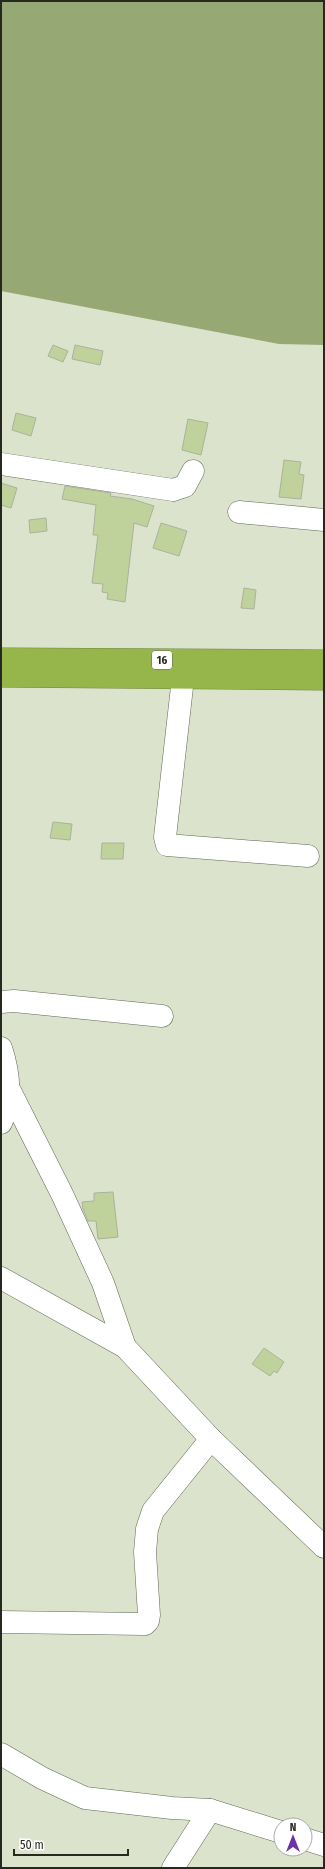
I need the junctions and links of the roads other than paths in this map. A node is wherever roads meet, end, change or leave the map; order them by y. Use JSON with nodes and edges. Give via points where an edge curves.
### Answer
{"nodes":[{"id":1,"x":1,"y":464,"type":"edge"},
{"id":2,"x":193,"y":471,"type":"dead end"},
{"id":3,"x":239,"y":512,"type":"dead end"},
{"id":4,"x":324,"y":520,"type":"edge"},
{"id":5,"x":1,"y":658,"type":"edge"},
{"id":6,"x":324,"y":661,"type":"edge"},
{"id":7,"x":1,"y":676,"type":"edge"},
{"id":8,"x":183,"y":678,"type":"junction"},
{"id":9,"x":324,"y":679,"type":"edge"},
{"id":10,"x":308,"y":856,"type":"dead end"},
{"id":11,"x":1,"y":1002,"type":"edge"},
{"id":12,"x":162,"y":1016,"type":"dead end"},
{"id":13,"x":1,"y":1048,"type":"edge"},
{"id":14,"x":9,"y":1089,"type":"junction"},
{"id":15,"x":1,"y":1123,"type":"edge"},
{"id":16,"x":1,"y":1278,"type":"edge"},
{"id":17,"x":125,"y":1347,"type":"junction"},
{"id":18,"x":211,"y":1438,"type":"junction"},
{"id":19,"x":324,"y":1547,"type":"edge"},
{"id":20,"x":1,"y":1622,"type":"edge"},
{"id":21,"x":1,"y":1754,"type":"edge"},
{"id":22,"x":210,"y":1810,"type":"junction"},
{"id":23,"x":273,"y":1830,"type":"edge"},
{"id":24,"x":313,"y":1842,"type":"edge"},
{"id":25,"x":324,"y":1845,"type":"edge"},
{"id":26,"x":173,"y":1868,"type":"edge"}],
"edges":[{"from":1,"to":2,"type":"street","via":[[173,490],[185,486]]},
{"from":3,"to":4,"type":"street"},
{"from":5,"to":6,"type":"highway","number":"16"},
{"from":7,"to":8,"type":"highway","number":"16"},
{"from":8,"to":9,"type":"highway","number":"16"},
{"from":8,"to":10,"type":"street","via":[[165,837],[167,845]]},
{"from":11,"to":12,"type":"street","via":[[14,1001]]},
{"from":13,"to":14,"type":"street","via":[[6,1061]]},
{"from":14,"to":15,"type":"street"},
{"from":14,"to":17,"type":"street","via":[[103,1283]]},
{"from":16,"to":17,"type":"street"},
{"from":17,"to":18,"type":"street"},
{"from":18,"to":19,"type":"street"},
{"from":18,"to":20,"type":"street","via":[[152,1511],[145,1552],[149,1615],[145,1624]]},
{"from":21,"to":22,"type":"street","via":[[42,1778],[85,1798]]},
{"from":22,"to":23,"type":"street"},
{"from":22,"to":26,"type":"street"},
{"from":24,"to":25,"type":"street"}]}
